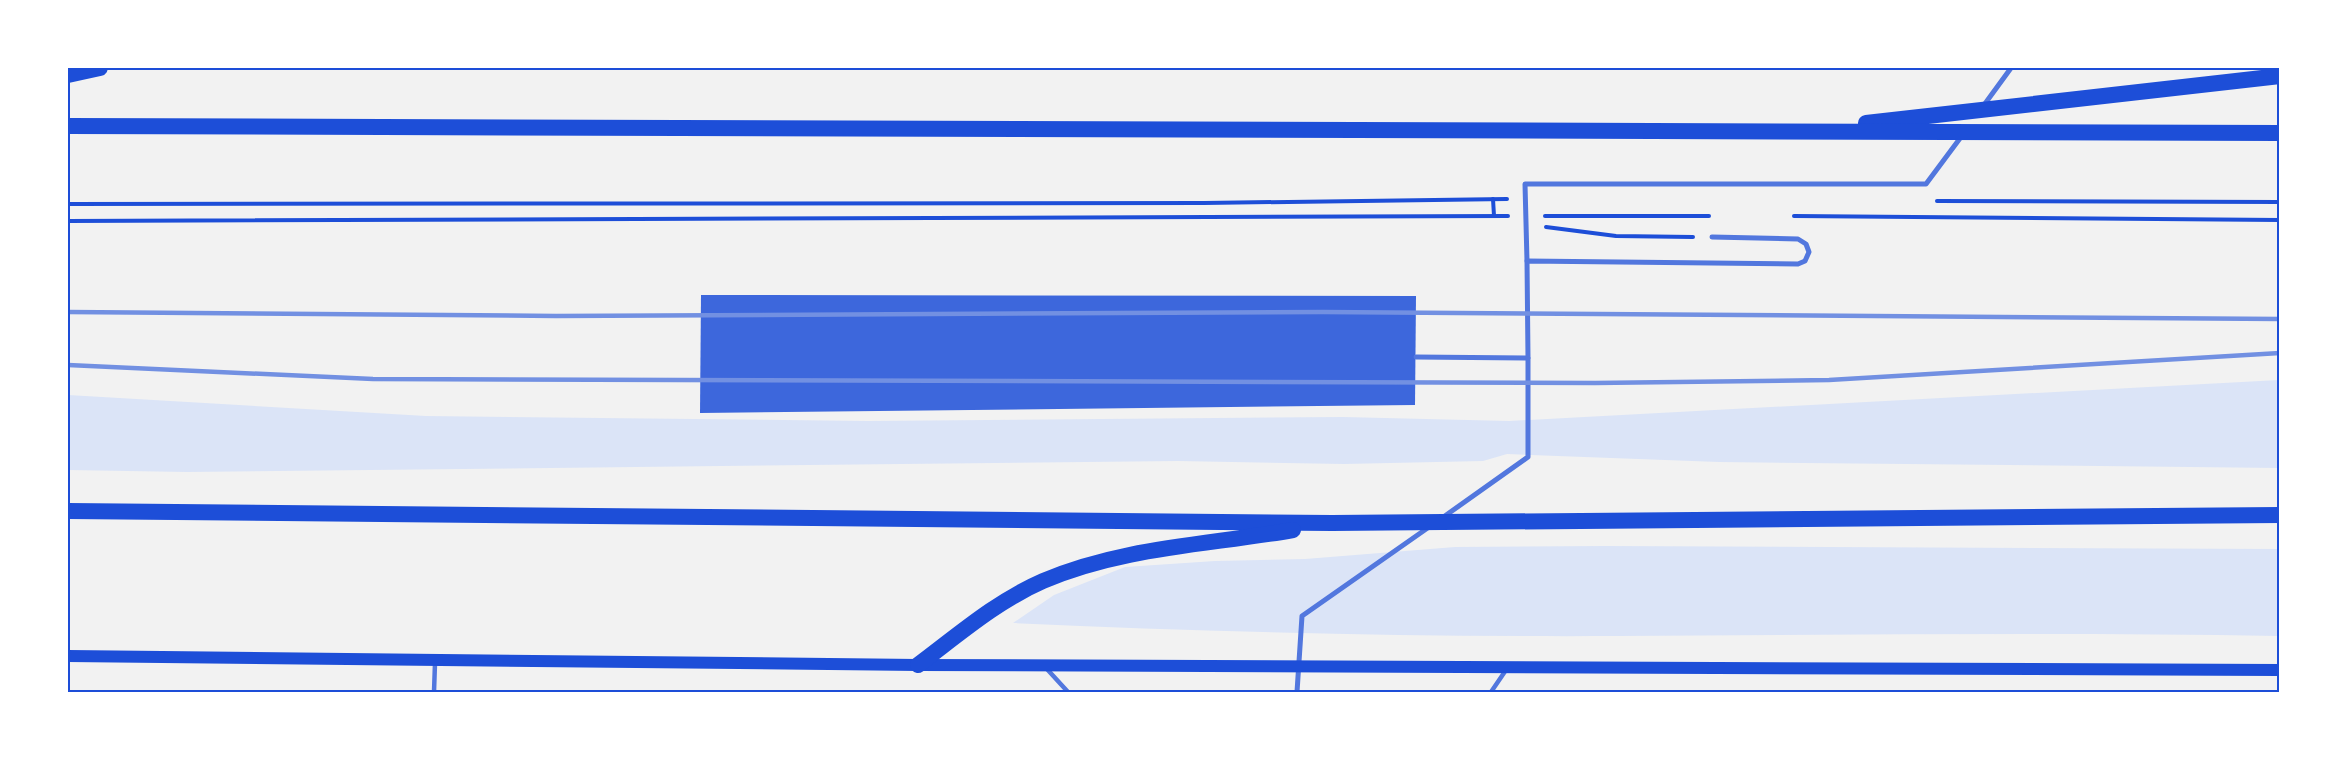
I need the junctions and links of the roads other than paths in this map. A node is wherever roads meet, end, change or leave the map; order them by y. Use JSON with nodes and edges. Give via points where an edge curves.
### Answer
{"nodes":[{"id":1,"x":100,"y":68,"type":"edge"},
{"id":2,"x":2011,"y":68,"type":"edge"},
{"id":3,"x":68,"y":75,"type":"edge"},
{"id":4,"x":2280,"y":76,"type":"edge"},
{"id":5,"x":68,"y":126,"type":"edge"},
{"id":6,"x":1786,"y":132,"type":"junction"},
{"id":7,"x":2280,"y":133,"type":"edge"},
{"id":8,"x":1712,"y":237,"type":"road end"},
{"id":9,"x":1527,"y":261,"type":"junction"},
{"id":10,"x":1416,"y":357,"type":"dead end"},
{"id":11,"x":1528,"y":358,"type":"junction"},
{"id":12,"x":68,"y":511,"type":"edge"},
{"id":13,"x":2280,"y":515,"type":"edge"},
{"id":14,"x":1332,"y":523,"type":"junction"},
{"id":15,"x":68,"y":656,"type":"edge"},
{"id":16,"x":435,"y":660,"type":"junction"},
{"id":17,"x":918,"y":665,"type":"junction"},
{"id":18,"x":1044,"y":666,"type":"junction"},
{"id":19,"x":1508,"y":667,"type":"junction"},
{"id":20,"x":2280,"y":670,"type":"edge"},
{"id":21,"x":434,"y":693,"type":"edge"},
{"id":22,"x":1068,"y":693,"type":"edge"},
{"id":23,"x":1297,"y":693,"type":"edge"},
{"id":24,"x":1491,"y":693,"type":"edge"}],
"edges":[{"from":1,"to":3,"type":"highway"},
{"from":2,"to":9,"type":"street","via":[[1926,184],[1526,184]]},
{"from":4,"to":6,"type":"highway"},
{"from":5,"to":6,"type":"highway"},
{"from":6,"to":7,"type":"highway"},
{"from":8,"to":9,"type":"street","via":[[1798,239],[1809,252],[1805,261],[1798,264]]},
{"from":9,"to":11,"type":"street"},
{"from":10,"to":11,"type":"street"},
{"from":11,"to":23,"type":"street","via":[[1528,457],[1302,616]]},
{"from":12,"to":14,"type":"highway"},
{"from":13,"to":14,"type":"highway"},
{"from":14,"to":17,"type":"highway","via":[[1129,553],[1080,567],[1041,582],[993,608]]},
{"from":15,"to":16,"type":"main road"},
{"from":16,"to":17,"type":"main road"},
{"from":16,"to":21,"type":"lane"},
{"from":17,"to":18,"type":"main road"},
{"from":18,"to":19,"type":"main road"},
{"from":18,"to":22,"type":"lane"},
{"from":19,"to":20,"type":"main road"},
{"from":19,"to":24,"type":"lane"}]}
